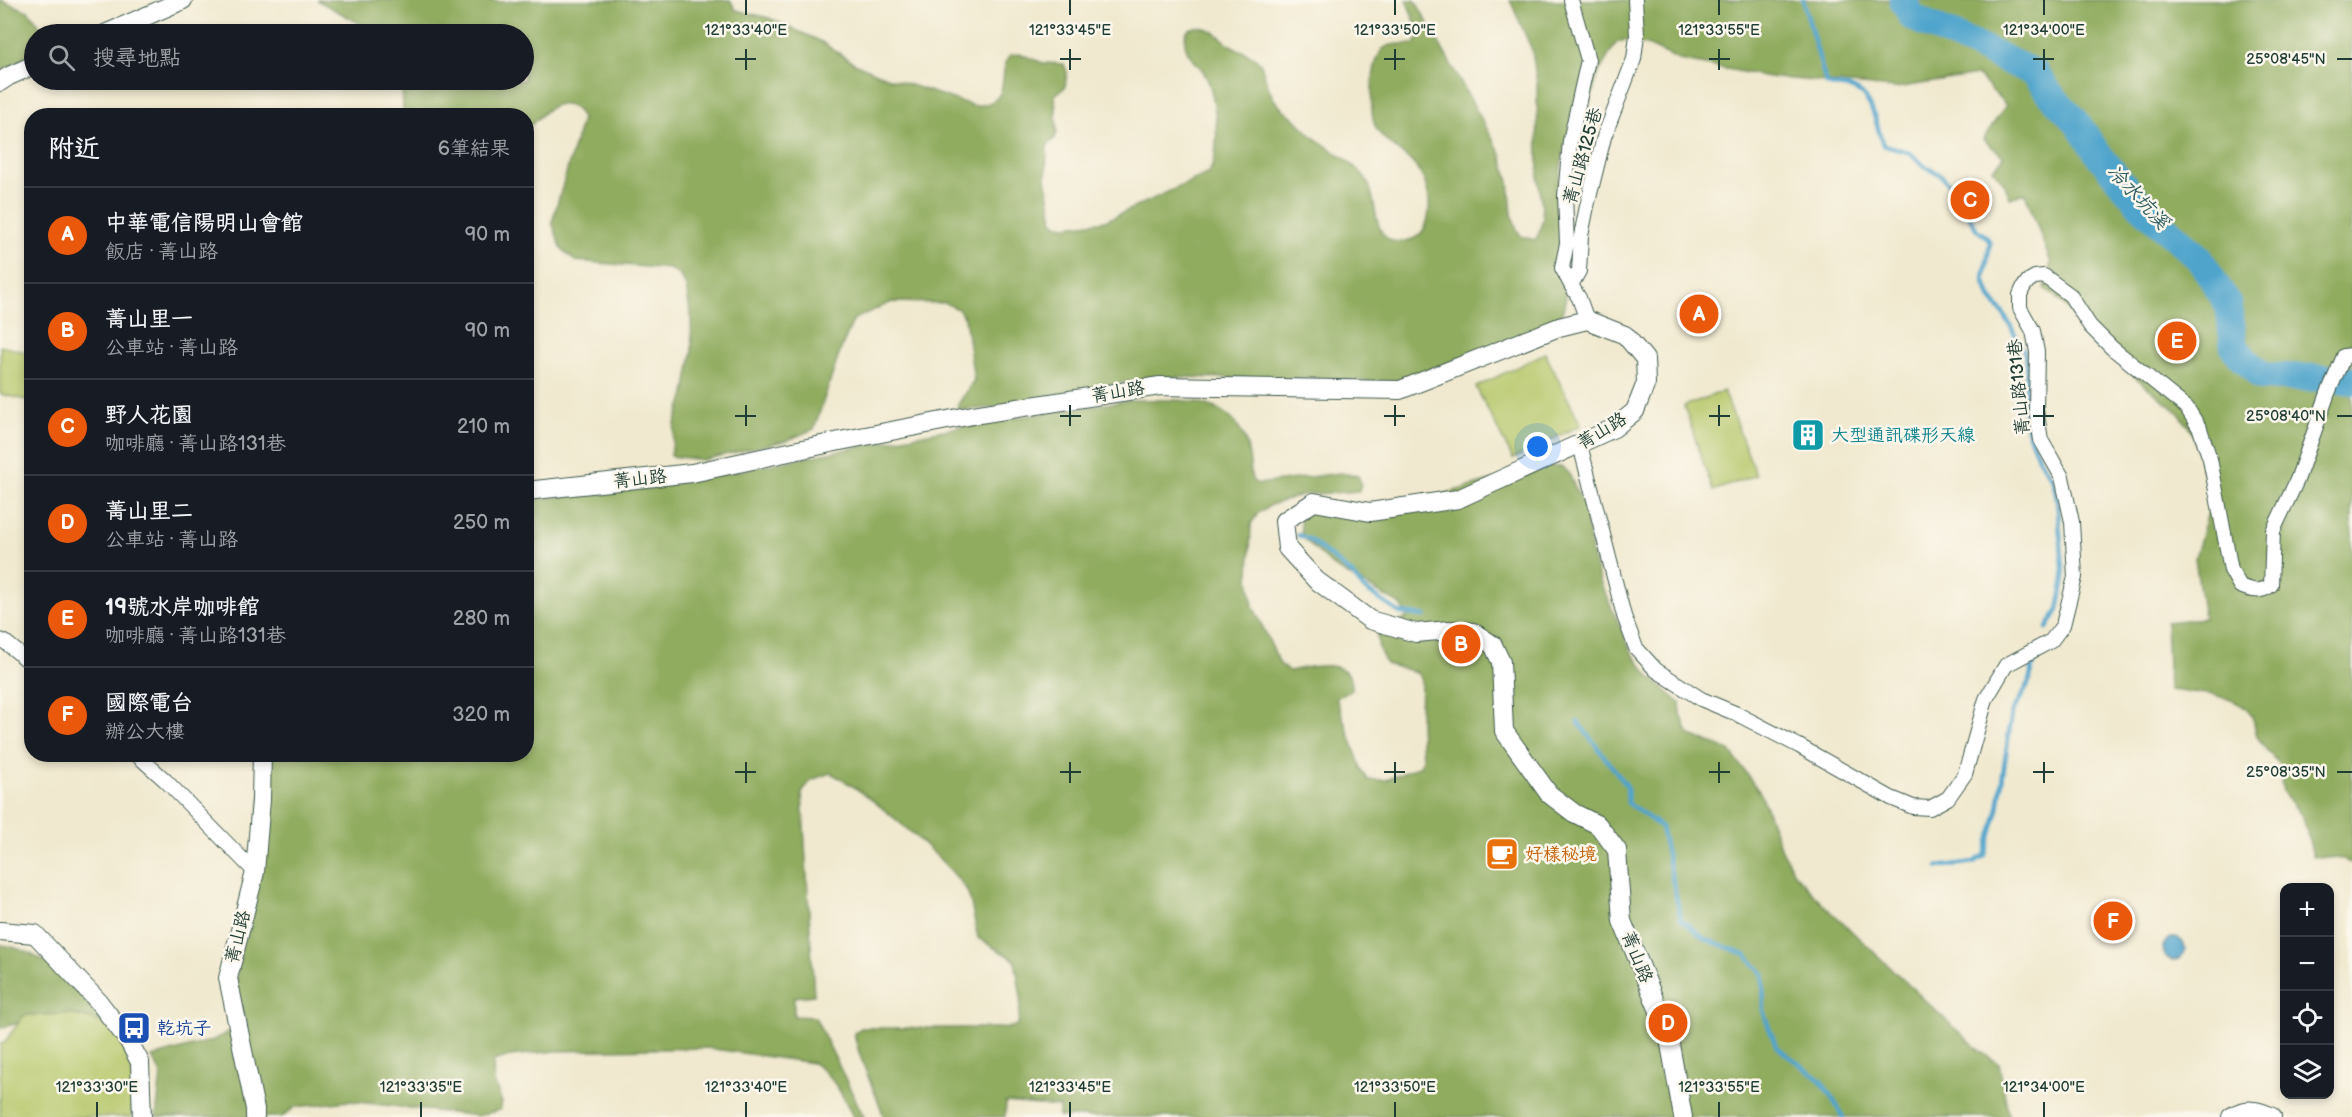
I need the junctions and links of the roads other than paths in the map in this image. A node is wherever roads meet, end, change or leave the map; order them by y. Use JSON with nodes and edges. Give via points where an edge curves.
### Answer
{"nodes":[{"id":1,"x":183,"y":0,"type":"edge"},
{"id":2,"x":1571,"y":0,"type":"edge"},
{"id":3,"x":1635,"y":0,"type":"edge"},
{"id":4,"x":128,"y":24,"type":"edge"},
{"id":5,"x":24,"y":69,"type":"edge"},
{"id":6,"x":0,"y":82,"type":"edge"},
{"id":7,"x":1571,"y":285,"type":"junction"},
{"id":8,"x":1587,"y":320,"type":"junction"},
{"id":9,"x":2352,"y":355,"type":"edge"},
{"id":10,"x":1580,"y":446,"type":"junction"},
{"id":11,"x":534,"y":490,"type":"edge"},
{"id":12,"x":0,"y":640,"type":"edge"},
{"id":13,"x":24,"y":657,"type":"edge"},
{"id":14,"x":145,"y":762,"type":"edge"},
{"id":15,"x":262,"y":762,"type":"edge"},
{"id":16,"x":255,"y":872,"type":"junction"},
{"id":17,"x":0,"y":931,"type":"edge"},
{"id":18,"x":142,"y":1117,"type":"edge"},
{"id":19,"x":255,"y":1117,"type":"edge"},
{"id":20,"x":1683,"y":1117,"type":"edge"},
{"id":21,"x":2231,"y":1117,"type":"edge"},
{"id":22,"x":2271,"y":1117,"type":"edge"}],
"edges":[{"from":1,"to":4,"type":"street"},
{"from":2,"to":7,"type":"street","via":[[1588,60],[1570,141],[1565,196],[1567,243],[1562,268]]},
{"from":3,"to":7,"type":"street","name":"菁山路125巷","via":[[1634,59],[1604,137],[1581,236],[1579,271]]},
{"from":5,"to":6,"type":"street"},
{"from":7,"to":8,"type":"street"},
{"from":8,"to":10,"type":"street","name":"菁山路","via":[[1625,335],[1645,359],[1646,383],[1635,411],[1614,428]]},
{"from":8,"to":11,"type":"street","name":"菁山路","via":[[1559,327],[1400,390],[1160,386],[973,416],[692,473]]},
{"from":9,"to":10,"type":"street","name":"菁山路131巷","via":[[2344,356],[2297,480],[2273,531],[2271,585],[2264,590],[2250,590],[2240,586],[2231,570],[2210,459],[2200,429],[2187,408],[2112,348],[2090,326],[2070,295],[2044,276],[2028,282],[2019,295],[2037,352],[2039,431],[2062,477],[2072,522],[2075,577],[2063,625],[2051,641],[2006,665],[1986,699],[1965,774],[1948,798],[1930,808],[1913,807],[1891,798],[1799,746],[1701,699],[1656,670],[1636,648],[1624,616]]},
{"from":10,"to":20,"type":"street","name":"菁山路","via":[[1458,499],[1370,512],[1314,502],[1284,521],[1287,548],[1316,580],[1371,620],[1416,633],[1473,632],[1493,645],[1501,662],[1504,731],[1549,794],[1598,825],[1617,850],[1622,921],[1668,1033]]},
{"from":12,"to":13,"type":"street"},
{"from":14,"to":16,"type":"street"},
{"from":15,"to":16,"type":"street","name":"菁山路"},
{"from":16,"to":19,"type":"street","name":"菁山路","via":[[228,978]]},
{"from":17,"to":18,"type":"street","via":[[35,934],[104,1008],[140,1062]]},
{"from":21,"to":22,"type":"street","via":[[2248,1110],[2259,1110]]}]}
